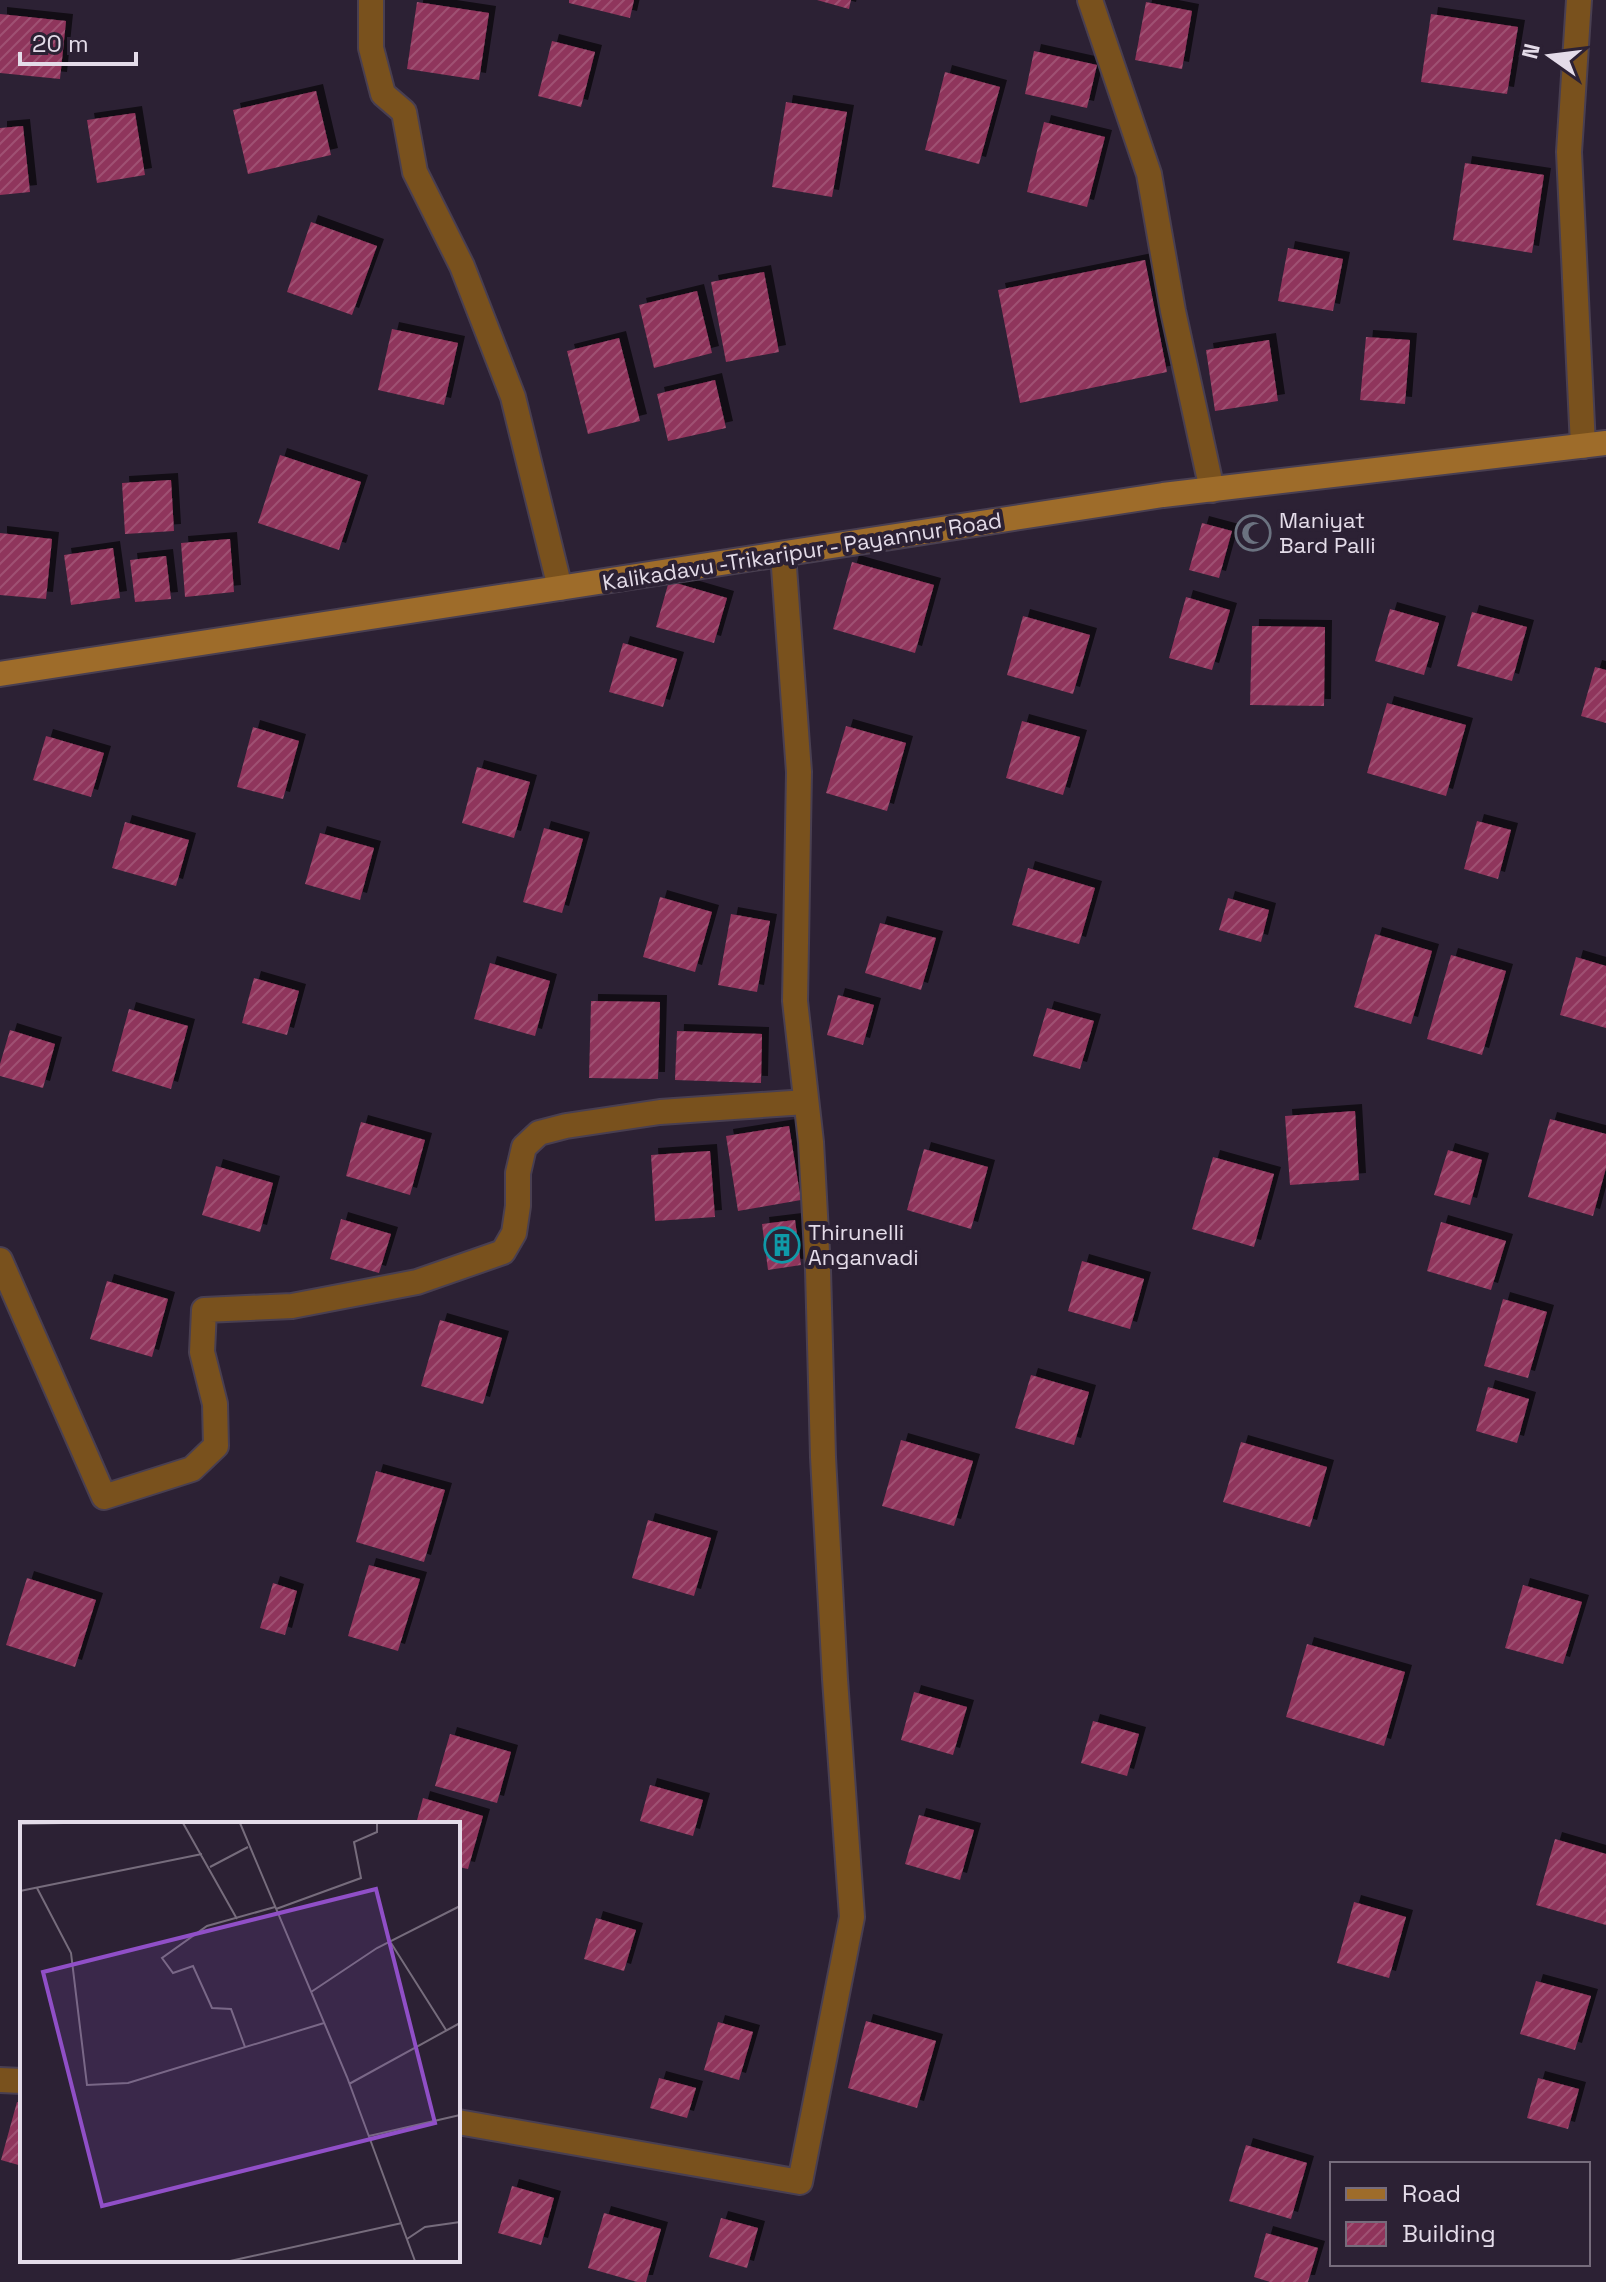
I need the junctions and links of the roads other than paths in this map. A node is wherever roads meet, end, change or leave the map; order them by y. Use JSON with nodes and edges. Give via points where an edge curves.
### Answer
{"nodes":[{"id":1,"x":371,"y":0,"type":"edge"},
{"id":2,"x":1090,"y":0,"type":"edge"},
{"id":3,"x":1579,"y":0,"type":"edge"},
{"id":4,"x":1594,"y":445,"type":"edge"},
{"id":5,"x":1212,"y":490,"type":"junction"},
{"id":6,"x":783,"y":554,"type":"junction"},
{"id":7,"x":560,"y":588,"type":"junction"},
{"id":8,"x":0,"y":674,"type":"edge"},
{"id":9,"x":806,"y":1102,"type":"junction"},
{"id":10,"x":0,"y":1260,"type":"edge"},
{"id":11,"x":0,"y":2080,"type":"edge"},
{"id":12,"x":20,"y":2081,"type":"edge"},
{"id":13,"x":460,"y":2122,"type":"edge"}],
"edges":[{"from":1,"to":7,"type":"street","via":[[371,48],[383,94],[404,112],[415,172],[462,266],[513,397]]},
{"from":2,"to":5,"type":"street","via":[[1149,174]]},
{"from":3,"to":4,"type":"street","via":[[1569,152]]},
{"from":4,"to":5,"type":"main road","name":"Kalikadavu -Trikaripur - Payannur Road"},
{"from":5,"to":6,"type":"main road","name":"Kalikadavu -Trikaripur - Payannur Road"},
{"from":6,"to":7,"type":"main road","name":"Kalikadavu -Trikaripur - Payannur Road"},
{"from":6,"to":9,"type":"street","via":[[799,772],[795,1001]]},
{"from":7,"to":8,"type":"main road","name":"Kalikadavu -Trikaripur - Payannur Road"},
{"from":9,"to":10,"type":"street","via":[[660,1112],[539,1133],[524,1147],[514,1233],[503,1252],[417,1282],[292,1306],[204,1310],[202,1352],[215,1404],[216,1446],[192,1469],[104,1497]]},
{"from":9,"to":13,"type":"street","via":[[852,1917],[800,2182]]},
{"from":11,"to":12,"type":"street"}]}
